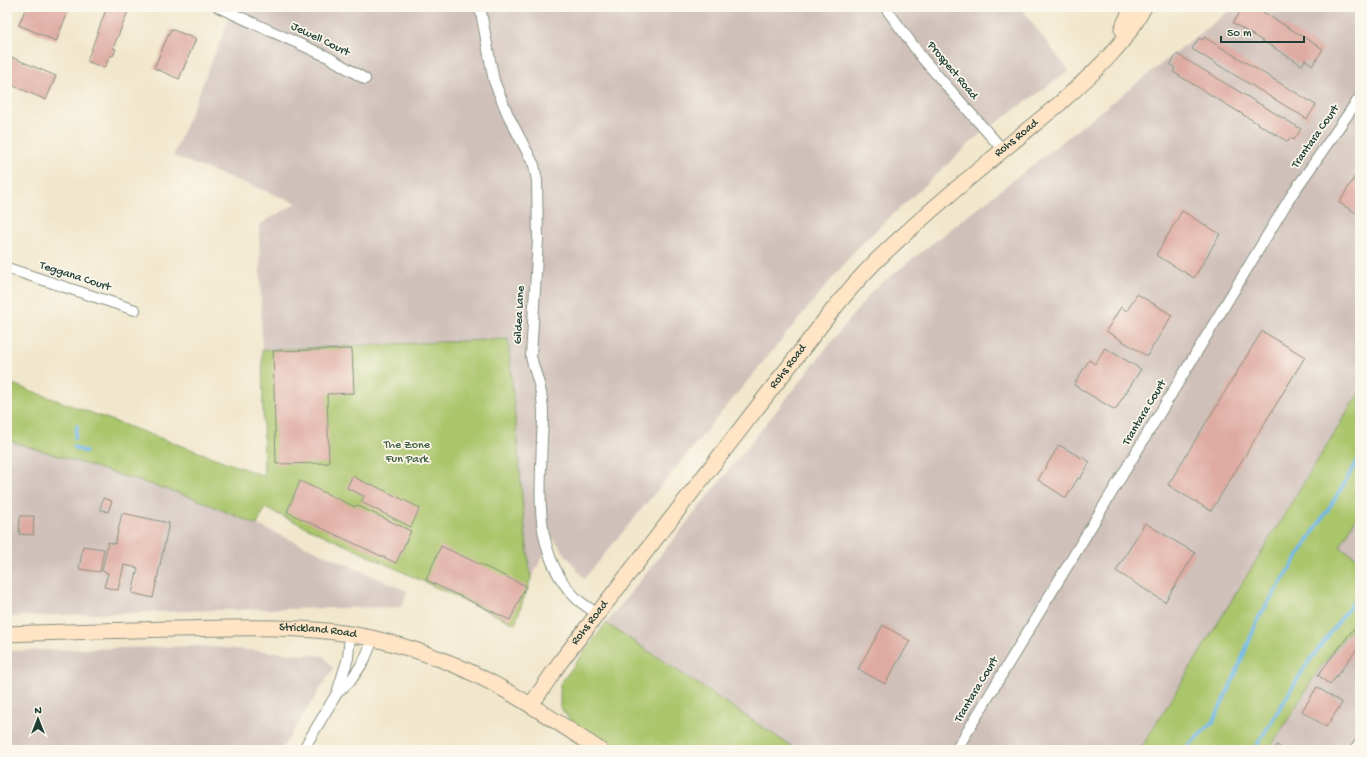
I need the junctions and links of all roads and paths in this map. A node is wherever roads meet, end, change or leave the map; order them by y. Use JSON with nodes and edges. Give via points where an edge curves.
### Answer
{"nodes":[{"id":1,"x":218,"y":7,"type":"edge"},
{"id":2,"x":480,"y":7,"type":"edge"},
{"id":3,"x":885,"y":7,"type":"edge"},
{"id":4,"x":1132,"y":7,"type":"edge"},
{"id":5,"x":1144,"y":7,"type":"edge"},
{"id":6,"x":1094,"y":72,"type":"junction"},
{"id":7,"x":365,"y":79,"type":"dead end"},
{"id":8,"x":1360,"y":97,"type":"edge"},
{"id":9,"x":1003,"y":150,"type":"junction"},
{"id":10,"x":7,"y":268,"type":"edge"},
{"id":11,"x":135,"y":310,"type":"dead end"},
{"id":12,"x":598,"y":614,"type":"junction"},
{"id":13,"x":7,"y":634,"type":"edge"},
{"id":14,"x":350,"y":634,"type":"junction"},
{"id":15,"x":373,"y":639,"type":"junction"},
{"id":16,"x":337,"y":693,"type":"junction"},
{"id":17,"x":531,"y":705,"type":"junction"},
{"id":18,"x":1360,"y":742,"type":"edge"},
{"id":19,"x":958,"y":747,"type":"dead end"},
{"id":20,"x":303,"y":750,"type":"edge"},
{"id":21,"x":600,"y":750,"type":"edge"},
{"id":22,"x":1355,"y":750,"type":"edge"}],
"edges":[{"from":1,"to":7,"type":"street","name":"Jewell Court","via":[[328,57]]},
{"from":2,"to":12,"type":"street","name":"Gildea Lane","via":[[494,81],[534,165],[536,181],[538,239],[531,356],[542,400],[541,508],[544,538],[551,561],[562,582],[574,597]]},
{"from":3,"to":9,"type":"street","name":"Prospect Road","via":[[923,59]]},
{"from":4,"to":6,"type":"main road","name":"Rohs Road"},
{"from":5,"to":6,"type":"main road","name":"Rohs Road","via":[[1128,34]]},
{"from":6,"to":9,"type":"main road","name":"Rohs Road"},
{"from":8,"to":19,"type":"street","name":"Trantara Court","via":[[1291,196]]},
{"from":9,"to":12,"type":"main road","name":"Rohs Road","via":[[896,242],[854,284]]},
{"from":10,"to":11,"type":"street","name":"Teggana Court"},
{"from":12,"to":17,"type":"main road","name":"Rohs Road"},
{"from":13,"to":14,"type":"main road","name":"Strickland Road","via":[[263,628]]},
{"from":14,"to":15,"type":"main road","name":"Strickland Road"},
{"from":14,"to":16,"type":"street","via":[[348,658]]},
{"from":15,"to":16,"type":"street","via":[[364,661],[351,680]]},
{"from":15,"to":17,"type":"main road","name":"Strickland Road","via":[[422,653],[460,668]]},
{"from":16,"to":20,"type":"street"},
{"from":17,"to":21,"type":"main road","name":"Strickland Road"},
{"from":18,"to":22,"type":"street"}]}
